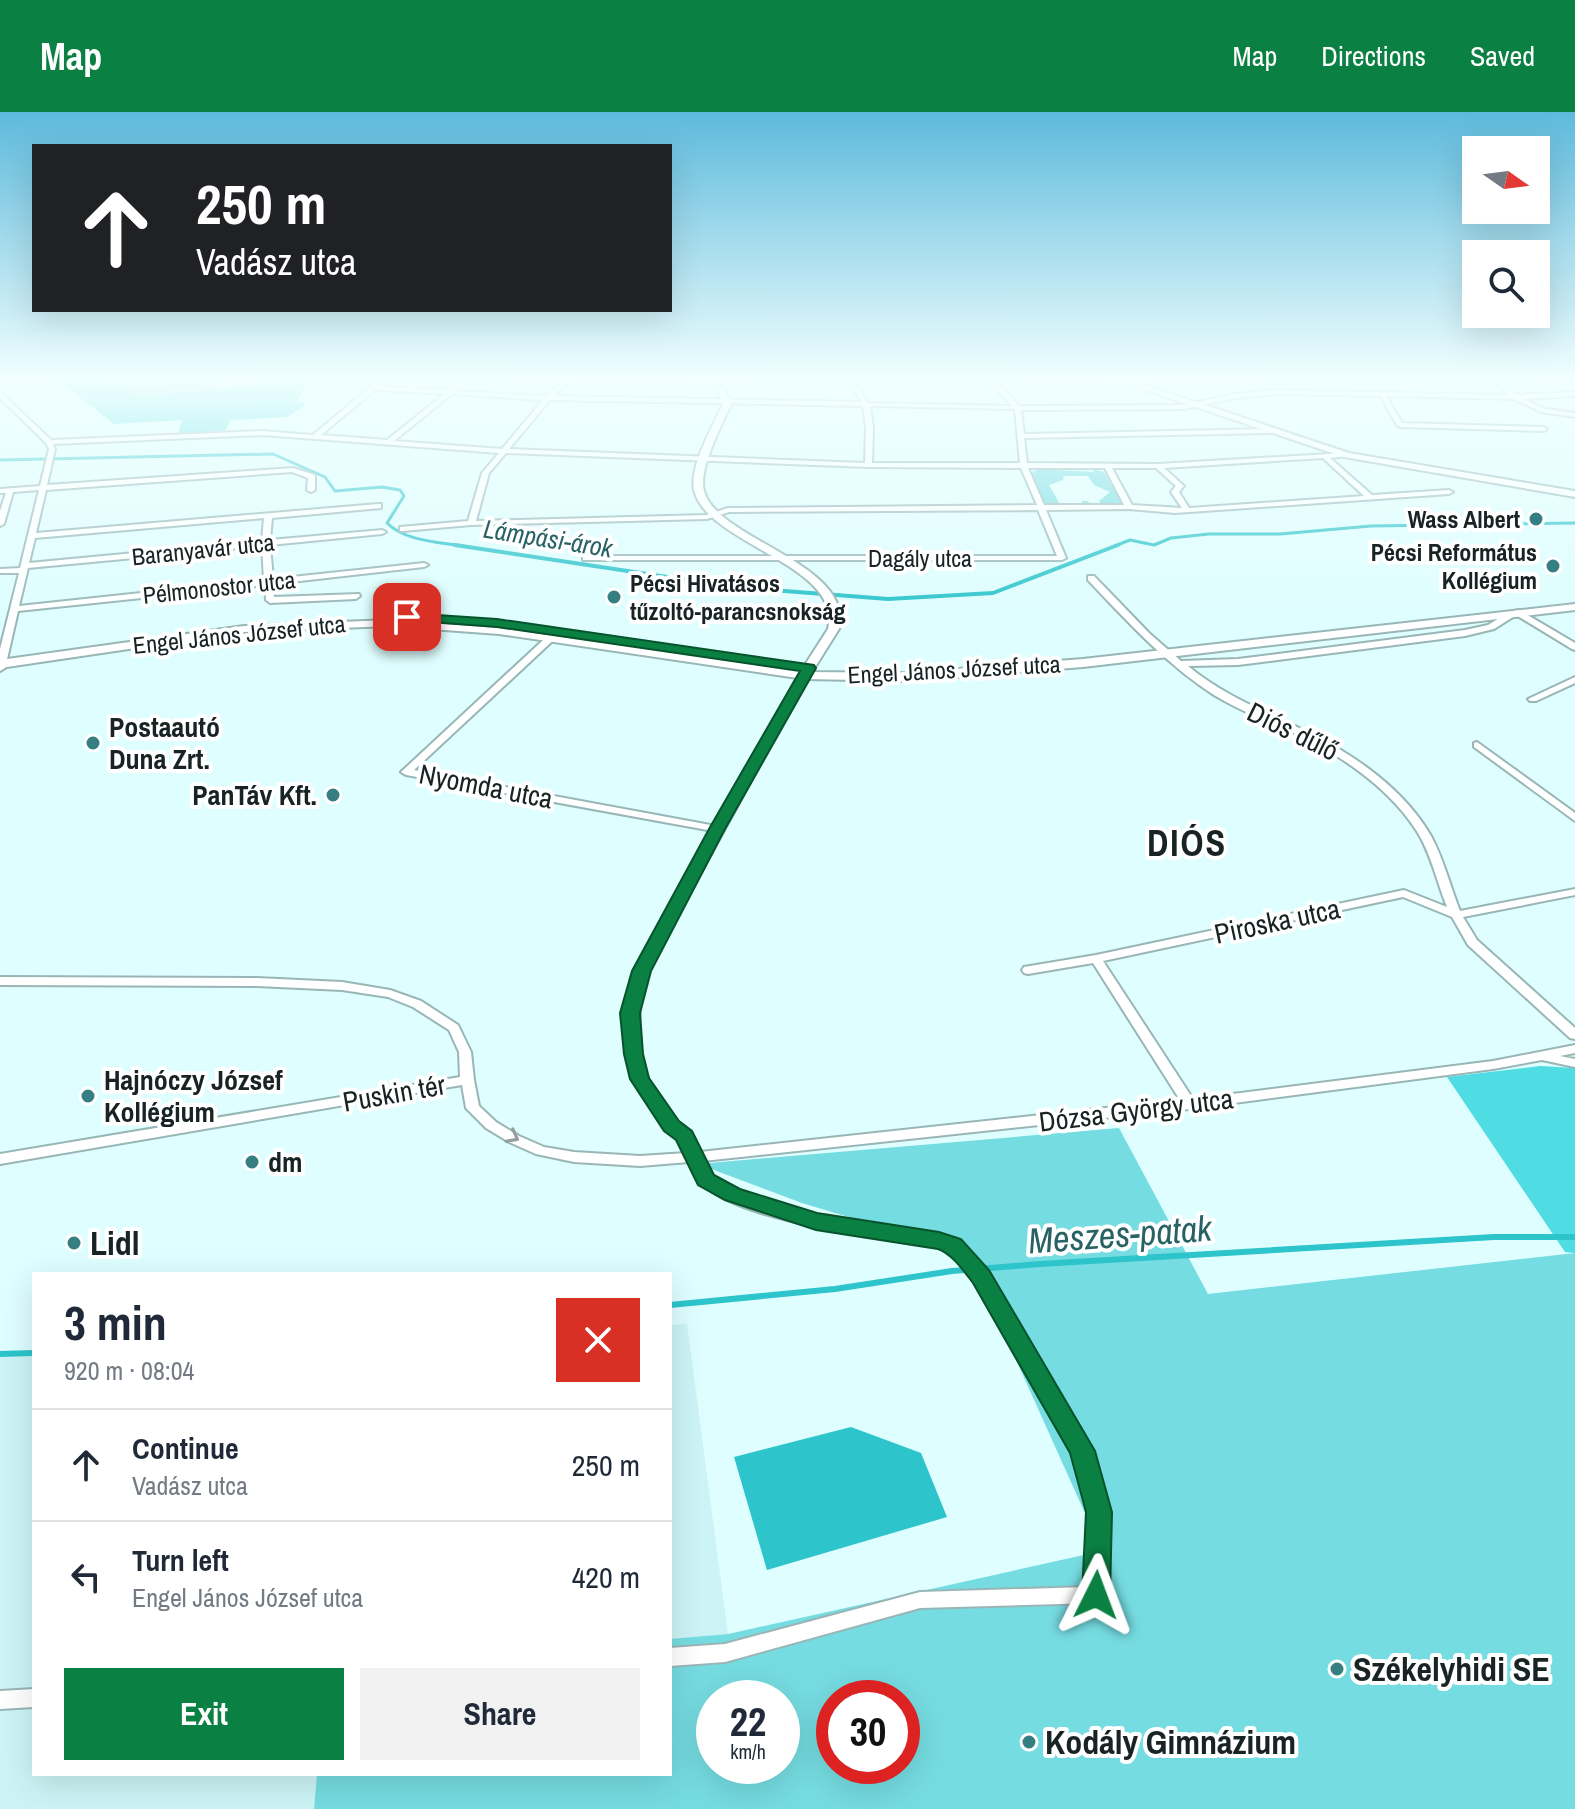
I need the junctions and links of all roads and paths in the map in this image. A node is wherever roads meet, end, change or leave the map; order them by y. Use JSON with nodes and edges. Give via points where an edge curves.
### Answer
{"nodes":[{"id":1,"x":50,"y":457,"type":"edge"},
{"id":2,"x":497,"y":457,"type":"edge"},
{"id":3,"x":627,"y":457,"type":"edge"},
{"id":4,"x":706,"y":457,"type":"edge"},
{"id":5,"x":868,"y":457,"type":"edge"},
{"id":6,"x":1023,"y":457,"type":"edge"},
{"id":7,"x":1332,"y":457,"type":"edge"},
{"id":8,"x":1360,"y":457,"type":"edge"},
{"id":9,"x":1326,"y":458,"type":"junction"},
{"id":10,"x":704,"y":461,"type":"junction"},
{"id":11,"x":868,"y":465,"type":"junction"},
{"id":12,"x":1024,"y":466,"type":"junction"},
{"id":13,"x":1158,"y":466,"type":"junction"},
{"id":14,"x":1108,"y":467,"type":"junction"},
{"id":15,"x":42,"y":487,"type":"junction"},
{"id":16,"x":311,"y":490,"type":"dead end"},
{"id":17,"x":5,"y":491,"type":"edge"},
{"id":18,"x":1449,"y":492,"type":"dead end"},
{"id":19,"x":1575,"y":494,"type":"edge"},
{"id":20,"x":1369,"y":496,"type":"junction"},
{"id":21,"x":378,"y":506,"type":"dead end"},
{"id":22,"x":1129,"y":507,"type":"junction"},
{"id":23,"x":1040,"y":509,"type":"junction"},
{"id":24,"x":1187,"y":510,"type":"junction"},
{"id":25,"x":2,"y":512,"type":"edge"},
{"id":26,"x":717,"y":515,"type":"junction"},
{"id":27,"x":268,"y":516,"type":"junction"},
{"id":28,"x":471,"y":523,"type":"junction"},
{"id":29,"x":0,"y":524,"type":"edge"},
{"id":30,"x":403,"y":529,"type":"dead end"},
{"id":31,"x":382,"y":532,"type":"dead end"},
{"id":32,"x":33,"y":536,"type":"junction"},
{"id":33,"x":266,"y":543,"type":"junction"},
{"id":34,"x":586,"y":558,"type":"dead end"},
{"id":35,"x":783,"y":558,"type":"junction"},
{"id":36,"x":424,"y":565,"type":"dead end"},
{"id":37,"x":24,"y":568,"type":"junction"},
{"id":38,"x":0,"y":571,"type":"edge"},
{"id":39,"x":1091,"y":578,"type":"dead end"},
{"id":40,"x":268,"y":582,"type":"junction"},
{"id":41,"x":356,"y":596,"type":"dead end"},
{"id":42,"x":1575,"y":599,"type":"edge"},
{"id":43,"x":1575,"y":607,"type":"edge"},
{"id":44,"x":15,"y":609,"type":"junction"},
{"id":45,"x":1516,"y":614,"type":"junction"},
{"id":46,"x":553,"y":635,"type":"junction"},
{"id":47,"x":1575,"y":647,"type":"edge"},
{"id":48,"x":1163,"y":649,"type":"junction"},
{"id":49,"x":1,"y":662,"type":"edge"},
{"id":50,"x":1181,"y":664,"type":"junction"},
{"id":51,"x":807,"y":672,"type":"junction"},
{"id":52,"x":1575,"y":680,"type":"edge"},
{"id":53,"x":1533,"y":699,"type":"dead end"},
{"id":54,"x":1477,"y":745,"type":"dead end"},
{"id":55,"x":1575,"y":818,"type":"edge"},
{"id":56,"x":717,"y":829,"type":"junction"},
{"id":57,"x":1575,"y":892,"type":"edge"},
{"id":58,"x":1456,"y":915,"type":"junction"},
{"id":59,"x":1096,"y":959,"type":"junction"},
{"id":60,"x":1028,"y":970,"type":"dead end"},
{"id":61,"x":0,"y":981,"type":"edge"},
{"id":62,"x":1575,"y":1035,"type":"edge"},
{"id":63,"x":1575,"y":1049,"type":"edge"},
{"id":64,"x":1539,"y":1057,"type":"junction"},
{"id":65,"x":1575,"y":1063,"type":"edge"},
{"id":66,"x":467,"y":1080,"type":"junction"},
{"id":67,"x":1189,"y":1104,"type":"junction"},
{"id":68,"x":694,"y":1158,"type":"junction"},
{"id":69,"x":0,"y":1159,"type":"edge"},
{"id":70,"x":672,"y":1657,"type":"edge"},
{"id":71,"x":32,"y":1698,"type":"edge"},
{"id":72,"x":0,"y":1700,"type":"edge"}],
"edges":[{"from":1,"to":15,"type":"street"},
{"from":2,"to":28,"type":"street","via":[[486,473]]},
{"from":3,"to":10,"type":"street"},
{"from":4,"to":10,"type":"street"},
{"from":5,"to":11,"type":"street"},
{"from":6,"to":12,"type":"street"},
{"from":7,"to":9,"type":"street"},
{"from":8,"to":19,"type":"street"},
{"from":9,"to":13,"type":"street"},
{"from":9,"to":20,"type":"street"},
{"from":10,"to":11,"type":"street"},
{"from":10,"to":26,"type":"street","via":[[698,488]]},
{"from":11,"to":12,"type":"street"},
{"from":12,"to":14,"type":"street"},
{"from":12,"to":23,"type":"street"},
{"from":13,"to":14,"type":"street"},
{"from":13,"to":24,"type":"street","via":[[1180,486],[1175,492]]},
{"from":14,"to":22,"type":"street"},
{"from":15,"to":16,"type":"street","via":[[293,470],[312,477]]},
{"from":15,"to":17,"type":"street"},
{"from":15,"to":32,"type":"street"},
{"from":17,"to":25,"type":"street"},
{"from":18,"to":20,"type":"street"},
{"from":20,"to":24,"type":"street"},
{"from":21,"to":27,"type":"street"},
{"from":22,"to":23,"type":"street"},
{"from":22,"to":24,"type":"street"},
{"from":23,"to":26,"type":"street","via":[[728,510]]},
{"from":23,"to":35,"type":"street","name":"Dagály utca","via":[[1062,558]]},
{"from":25,"to":29,"type":"street"},
{"from":26,"to":28,"type":"street"},
{"from":26,"to":35,"type":"street"},
{"from":27,"to":32,"type":"street"},
{"from":27,"to":33,"type":"street"},
{"from":28,"to":30,"type":"street"},
{"from":31,"to":33,"type":"street","name":"Baranyavár utca"},
{"from":32,"to":37,"type":"street"},
{"from":33,"to":37,"type":"street","name":"Baranyavár utca"},
{"from":33,"to":40,"type":"street"},
{"from":34,"to":35,"type":"street","name":"Dagály utca"},
{"from":35,"to":51,"type":"street","via":[[824,593],[835,623]]},
{"from":36,"to":40,"type":"street","name":"Pélmonostor utca"},
{"from":37,"to":38,"type":"street","name":"Baranyavár utca"},
{"from":37,"to":44,"type":"street"},
{"from":39,"to":48,"type":"street","name":"Diós dűlő"},
{"from":40,"to":41,"type":"street","via":[[274,602]]},
{"from":40,"to":44,"type":"street","name":"Pélmonostor utca"},
{"from":42,"to":48,"type":"street","name":"Engel János József utca"},
{"from":43,"to":45,"type":"street","name":"Engel János József utca"},
{"from":44,"to":49,"type":"street"},
{"from":45,"to":47,"type":"street"},
{"from":45,"to":48,"type":"street","name":"Engel János József utca"},
{"from":45,"to":50,"type":"street","via":[[1465,633]]},
{"from":46,"to":49,"type":"street","name":"Engel János József utca","via":[[325,623]]},
{"from":46,"to":51,"type":"street","name":"Engel János József utca"},
{"from":46,"to":56,"type":"street","name":"Nyomda utca","via":[[406,772]]},
{"from":48,"to":50,"type":"street","name":"Diós dűlő"},
{"from":48,"to":51,"type":"street","name":"Engel János József utca","via":[[941,675]]},
{"from":50,"to":58,"type":"street","name":"Diós dűlő","via":[[1246,709],[1319,741],[1365,771],[1433,847]]},
{"from":51,"to":56,"type":"street"},
{"from":52,"to":53,"type":"street"},
{"from":54,"to":55,"type":"street"},
{"from":56,"to":68,"type":"street","via":[[641,971],[630,1013],[640,1079],[671,1126],[685,1136]]},
{"from":57,"to":58,"type":"street"},
{"from":58,"to":59,"type":"street","name":"Piroska utca","via":[[1404,893]]},
{"from":58,"to":62,"type":"street","via":[[1472,942]]},
{"from":59,"to":60,"type":"street","name":"Piroska utca"},
{"from":59,"to":67,"type":"street"},
{"from":61,"to":66,"type":"street","name":"Puskin tér","via":[[257,982],[390,994],[454,1028],[465,1052]]},
{"from":63,"to":64,"type":"street","name":"Dózsa György utca"},
{"from":64,"to":65,"type":"street"},
{"from":64,"to":67,"type":"street","name":"Dózsa György utca"},
{"from":66,"to":68,"type":"street","name":"Dózsa György utca","one_way":true,"via":[[473,1108],[491,1125],[541,1151],[640,1161]]},
{"from":66,"to":69,"type":"street","name":"Puskin tér"},
{"from":67,"to":68,"type":"street","name":"Dózsa György utca"},
{"from":68,"to":70,"type":"street","via":[[706,1180],[732,1195],[816,1221],[953,1245],[974,1268],[1082,1451],[1099,1512],[1096,1595],[920,1600],[725,1653]]},
{"from":71,"to":72,"type":"street"}]}
